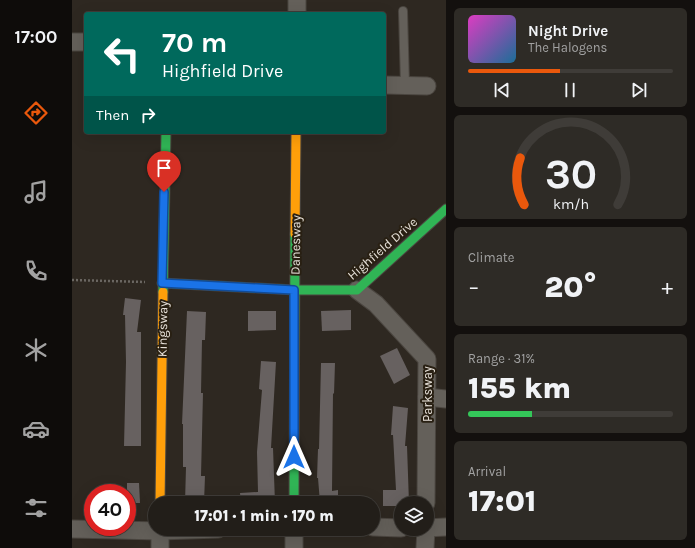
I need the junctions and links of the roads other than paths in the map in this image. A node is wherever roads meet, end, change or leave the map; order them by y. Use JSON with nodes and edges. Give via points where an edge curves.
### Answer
{"nodes":[{"id":1,"x":297,"y":0,"type":"edge"},
{"id":2,"x":403,"y":11,"type":"dead end"},
{"id":3,"x":297,"y":12,"type":"edge"},
{"id":4,"x":72,"y":42,"type":"edge"},
{"id":5,"x":84,"y":42,"type":"edge"},
{"id":6,"x":386,"y":85,"type":"edge"},
{"id":7,"x":405,"y":85,"type":"junction"},
{"id":8,"x":427,"y":86,"type":"dead end"},
{"id":9,"x":166,"y":134,"type":"edge"},
{"id":10,"x":296,"y":134,"type":"edge"},
{"id":11,"x":446,"y":209,"type":"edge"},
{"id":12,"x":162,"y":283,"type":"junction"},
{"id":13,"x":294,"y":290,"type":"junction"},
{"id":14,"x":357,"y":290,"type":"junction"},
{"id":15,"x":427,"y":397,"type":"junction"},
{"id":16,"x":446,"y":398,"type":"edge"},
{"id":17,"x":160,"y":496,"type":"edge"},
{"id":18,"x":294,"y":496,"type":"edge"},
{"id":19,"x":426,"y":496,"type":"edge"},
{"id":20,"x":380,"y":527,"type":"edge"},
{"id":21,"x":446,"y":527,"type":"edge"},
{"id":22,"x":394,"y":528,"type":"edge"},
{"id":23,"x":434,"y":528,"type":"edge"},
{"id":24,"x":72,"y":529,"type":"edge"},
{"id":25,"x":148,"y":530,"type":"edge"},
{"id":26,"x":160,"y":536,"type":"edge"},
{"id":27,"x":294,"y":536,"type":"edge"},
{"id":28,"x":426,"y":536,"type":"edge"},
{"id":29,"x":160,"y":548,"type":"edge"},
{"id":30,"x":294,"y":548,"type":"edge"},
{"id":31,"x":426,"y":548,"type":"edge"}],
"edges":[{"from":1,"to":3,"type":"street"},
{"from":2,"to":7,"type":"lane"},
{"from":4,"to":5,"type":"street"},
{"from":6,"to":7,"type":"street"},
{"from":7,"to":8,"type":"street"},
{"from":9,"to":12,"type":"street","name":"Kingsway"},
{"from":10,"to":13,"type":"street","name":"Danesway"},
{"from":11,"to":14,"type":"street","name":"Highfield Drive"},
{"from":12,"to":13,"type":"street","name":"Highfield Drive"},
{"from":12,"to":17,"type":"street","name":"Kingsway"},
{"from":13,"to":14,"type":"street","name":"Highfield Drive"},
{"from":13,"to":18,"type":"street","name":"Danesway"},
{"from":14,"to":15,"type":"street","name":"Parksway","via":[[376,304],[427,359]]},
{"from":15,"to":16,"type":"street"},
{"from":15,"to":19,"type":"street","name":"Parksway"},
{"from":20,"to":22,"type":"street"},
{"from":21,"to":23,"type":"street"},
{"from":24,"to":25,"type":"street"},
{"from":26,"to":29,"type":"street"},
{"from":27,"to":30,"type":"street"},
{"from":28,"to":31,"type":"street"}]}
